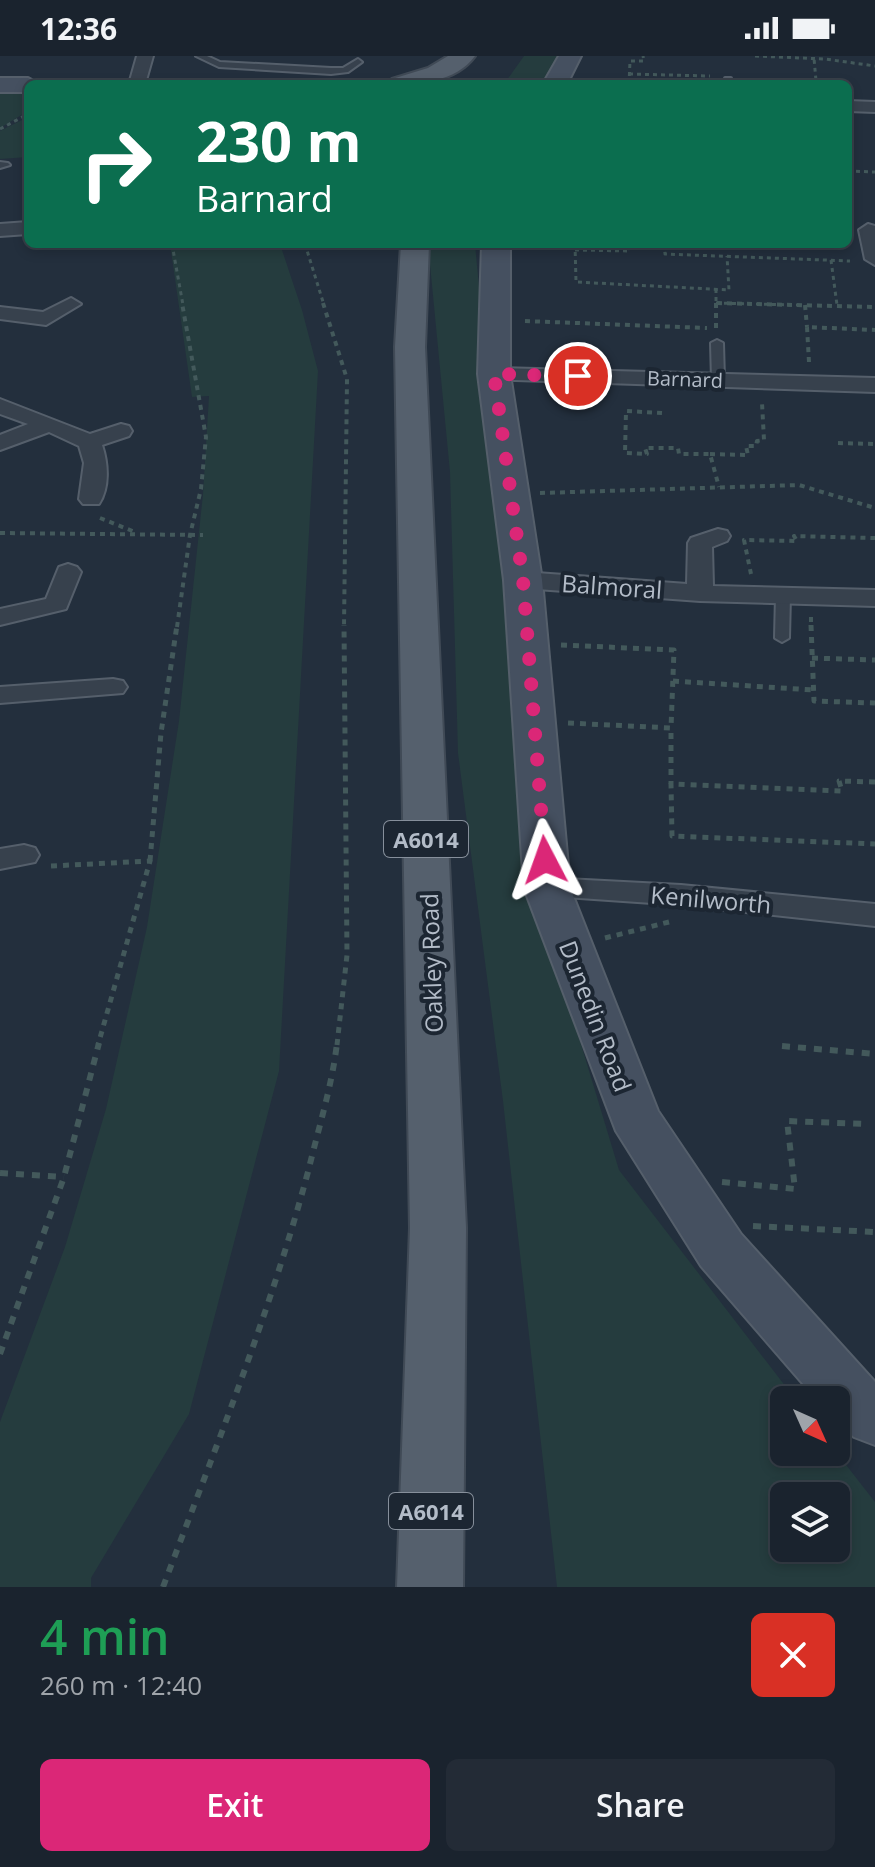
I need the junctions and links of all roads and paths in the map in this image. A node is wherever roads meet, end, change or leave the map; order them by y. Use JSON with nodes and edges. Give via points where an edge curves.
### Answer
{"nodes":[{"id":1,"x":145,"y":56,"type":"edge"},
{"id":2,"x":200,"y":56,"type":"edge"},
{"id":3,"x":570,"y":56,"type":"edge"},
{"id":4,"x":643,"y":56,"type":"edge"},
{"id":5,"x":755,"y":56,"type":"edge"},
{"id":6,"x":814,"y":58,"type":"junction"},
{"id":7,"x":473,"y":59,"type":"edge"},
{"id":8,"x":358,"y":62,"type":"dead end"},
{"id":9,"x":875,"y":66,"type":"edge"},
{"id":10,"x":629,"y":74,"type":"junction"},
{"id":11,"x":714,"y":76,"type":"dead end"},
{"id":12,"x":138,"y":80,"type":"edge"},
{"id":13,"x":413,"y":80,"type":"edge"},
{"id":14,"x":452,"y":80,"type":"edge"},
{"id":15,"x":557,"y":80,"type":"edge"},
{"id":16,"x":629,"y":80,"type":"edge"},
{"id":17,"x":816,"y":80,"type":"edge"},
{"id":18,"x":0,"y":85,"type":"edge"},
{"id":19,"x":24,"y":85,"type":"edge"},
{"id":20,"x":852,"y":106,"type":"edge"},
{"id":21,"x":875,"y":107,"type":"edge"},
{"id":22,"x":24,"y":116,"type":"edge"},
{"id":23,"x":0,"y":129,"type":"edge"},
{"id":24,"x":852,"y":171,"type":"edge"},
{"id":25,"x":875,"y":172,"type":"edge"},
{"id":26,"x":24,"y":228,"type":"edge"},
{"id":27,"x":0,"y":230,"type":"edge"},
{"id":28,"x":864,"y":230,"type":"edge"},
{"id":29,"x":173,"y":248,"type":"edge"},
{"id":30,"x":306,"y":248,"type":"edge"},
{"id":31,"x":415,"y":248,"type":"edge"},
{"id":32,"x":496,"y":248,"type":"edge"},
{"id":33,"x":575,"y":248,"type":"edge"},
{"id":34,"x":589,"y":248,"type":"edge"},
{"id":35,"x":630,"y":248,"type":"edge"},
{"id":36,"x":664,"y":248,"type":"edge"},
{"id":37,"x":727,"y":256,"type":"junction"},
{"id":38,"x":831,"y":260,"type":"junction"},
{"id":39,"x":868,"y":260,"type":"edge"},
{"id":40,"x":716,"y":289,"type":"junction"},
{"id":41,"x":716,"y":303,"type":"junction"},
{"id":42,"x":71,"y":304,"type":"dead end"},
{"id":43,"x":805,"y":305,"type":"junction"},
{"id":44,"x":837,"y":306,"type":"junction"},
{"id":45,"x":875,"y":307,"type":"edge"},
{"id":46,"x":0,"y":313,"type":"edge"},
{"id":47,"x":495,"y":320,"type":"junction"},
{"id":48,"x":807,"y":327,"type":"junction"},
{"id":49,"x":875,"y":330,"type":"edge"},
{"id":50,"x":717,"y":343,"type":"dead end"},
{"id":51,"x":494,"y":374,"type":"junction"},
{"id":52,"x":718,"y":380,"type":"junction"},
{"id":53,"x":745,"y":381,"type":"junction"},
{"id":54,"x":811,"y":383,"type":"junction"},
{"id":55,"x":875,"y":385,"type":"edge"},
{"id":56,"x":0,"y":406,"type":"edge"},
{"id":57,"x":662,"y":413,"type":"dead end"},
{"id":58,"x":48,"y":424,"type":"junction"},
{"id":59,"x":121,"y":431,"type":"dead end"},
{"id":60,"x":89,"y":442,"type":"junction"},
{"id":61,"x":0,"y":443,"type":"edge"},
{"id":62,"x":838,"y":443,"type":"dead end"},
{"id":63,"x":875,"y":444,"type":"edge"},
{"id":64,"x":710,"y":454,"type":"junction"},
{"id":65,"x":719,"y":487,"type":"junction"},
{"id":66,"x":512,"y":496,"type":"junction"},
{"id":67,"x":91,"y":499,"type":"joint"},
{"id":68,"x":875,"y":508,"type":"edge"},
{"id":69,"x":0,"y":533,"type":"edge"},
{"id":70,"x":140,"y":534,"type":"junction"},
{"id":71,"x":190,"y":535,"type":"junction"},
{"id":72,"x":203,"y":535,"type":"dead end"},
{"id":73,"x":718,"y":536,"type":"dead end"},
{"id":74,"x":875,"y":538,"type":"edge"},
{"id":75,"x":68,"y":572,"type":"dead end"},
{"id":76,"x":523,"y":580,"type":"junction"},
{"id":77,"x":700,"y":593,"type":"junction"},
{"id":78,"x":754,"y":594,"type":"junction"},
{"id":79,"x":783,"y":595,"type":"junction"},
{"id":80,"x":810,"y":596,"type":"junction"},
{"id":81,"x":875,"y":598,"type":"edge"},
{"id":82,"x":0,"y":617,"type":"edge"},
{"id":83,"x":782,"y":638,"type":"dead end"},
{"id":84,"x":528,"y":644,"type":"junction"},
{"id":85,"x":812,"y":658,"type":"junction"},
{"id":86,"x":875,"y":660,"type":"edge"},
{"id":87,"x":673,"y":681,"type":"junction"},
{"id":88,"x":113,"y":687,"type":"dead end"},
{"id":89,"x":813,"y":690,"type":"junction"},
{"id":90,"x":0,"y":695,"type":"edge"},
{"id":91,"x":875,"y":703,"type":"edge"},
{"id":92,"x":534,"y":722,"type":"junction"},
{"id":93,"x":671,"y":728,"type":"junction"},
{"id":94,"x":875,"y":782,"type":"edge"},
{"id":95,"x":671,"y":784,"type":"junction"},
{"id":96,"x":875,"y":844,"type":"edge"},
{"id":97,"x":12,"y":857,"type":"edge"},
{"id":98,"x":150,"y":861,"type":"junction"},
{"id":99,"x":547,"y":888,"type":"junction"},
{"id":100,"x":681,"y":895,"type":"junction"},
{"id":101,"x":875,"y":915,"type":"edge"},
{"id":102,"x":570,"y":947,"type":"junction"},
{"id":103,"x":782,"y":1046,"type":"dead end"},
{"id":104,"x":875,"y":1054,"type":"edge"},
{"id":105,"x":867,"y":1124,"type":"dead end"},
{"id":106,"x":0,"y":1173,"type":"edge"},
{"id":107,"x":64,"y":1177,"type":"junction"},
{"id":108,"x":674,"y":1177,"type":"junction"},
{"id":109,"x":748,"y":1225,"type":"dead end"},
{"id":110,"x":875,"y":1232,"type":"edge"},
{"id":111,"x":0,"y":1354,"type":"edge"},
{"id":112,"x":875,"y":1419,"type":"edge"},
{"id":113,"x":163,"y":1587,"type":"edge"},
{"id":114,"x":430,"y":1587,"type":"edge"}],
"edges":[{"from":1,"to":12,"type":"street"},
{"from":2,"to":8,"type":"lane","via":[[219,64],[331,71]]},
{"from":3,"to":15,"type":"street"},
{"from":4,"to":10,"type":"path","via":[[644,61],[630,61]]},
{"from":5,"to":6,"type":"path"},
{"from":6,"to":9,"type":"path"},
{"from":6,"to":17,"type":"path"},
{"from":7,"to":13,"type":"main road"},
{"from":7,"to":14,"type":"main road"},
{"from":10,"to":11,"type":"path"},
{"from":10,"to":16,"type":"path"},
{"from":18,"to":19,"type":"street"},
{"from":20,"to":21,"type":"street"},
{"from":22,"to":23,"type":"path"},
{"from":24,"to":25,"type":"path"},
{"from":26,"to":27,"type":"street"},
{"from":28,"to":39,"type":"street"},
{"from":29,"to":71,"type":"path","via":[[206,437]]},
{"from":30,"to":113,"type":"path","via":[[347,379],[345,970],[334,1071],[292,1231]]},
{"from":31,"to":114,"type":"main road","name":"Oakley Road","number":"A6014","via":[[410,347],[438,1228]]},
{"from":32,"to":47,"type":"street","name":"Dunedin Road"},
{"from":33,"to":40,"type":"path","via":[[576,282]]},
{"from":34,"to":35,"type":"path"},
{"from":36,"to":37,"type":"path","via":[[665,254]]},
{"from":37,"to":38,"type":"path"},
{"from":37,"to":40,"type":"path","via":[[729,290]]},
{"from":38,"to":39,"type":"path"},
{"from":38,"to":44,"type":"path"},
{"from":40,"to":41,"type":"path"},
{"from":41,"to":43,"type":"path"},
{"from":41,"to":47,"type":"path","via":[[716,329]]},
{"from":42,"to":46,"type":"street","via":[[46,319]]},
{"from":43,"to":44,"type":"path"},
{"from":43,"to":48,"type":"path"},
{"from":44,"to":45,"type":"path"},
{"from":47,"to":51,"type":"street","name":"Dunedin Road"},
{"from":48,"to":49,"type":"path"},
{"from":48,"to":54,"type":"path"},
{"from":50,"to":52,"type":"lane"},
{"from":51,"to":52,"type":"street","name":"Barnard"},
{"from":51,"to":66,"type":"street","name":"Dunedin Road"},
{"from":52,"to":53,"type":"street","name":"Barnard"},
{"from":53,"to":54,"type":"street","name":"Barnard"},
{"from":53,"to":64,"type":"path","via":[[741,401],[762,402],[764,440],[746,446],[748,455]]},
{"from":54,"to":55,"type":"street","name":"Barnard"},
{"from":56,"to":58,"type":"street"},
{"from":57,"to":64,"type":"path","via":[[626,411],[625,453],[678,448],[679,454]]},
{"from":58,"to":60,"type":"street"},
{"from":58,"to":61,"type":"street"},
{"from":59,"to":60,"type":"street"},
{"from":60,"to":67,"type":"street","via":[[96,463]]},
{"from":62,"to":63,"type":"path"},
{"from":64,"to":65,"type":"path"},
{"from":65,"to":66,"type":"path"},
{"from":65,"to":68,"type":"path","via":[[799,485]]},
{"from":66,"to":76,"type":"street","name":"Dunedin Road"},
{"from":67,"to":70,"type":"path","via":[[84,511]]},
{"from":69,"to":70,"type":"path"},
{"from":70,"to":71,"type":"path"},
{"from":71,"to":72,"type":"path"},
{"from":71,"to":98,"type":"path","via":[[161,733]]},
{"from":73,"to":77,"type":"street","via":[[700,543]]},
{"from":74,"to":78,"type":"path","via":[[744,540]]},
{"from":75,"to":82,"type":"street","via":[[57,604]]},
{"from":76,"to":77,"type":"street","name":"Balmoral"},
{"from":76,"to":84,"type":"street","name":"Dunedin Road"},
{"from":77,"to":78,"type":"street","name":"Balmoral"},
{"from":78,"to":79,"type":"street","name":"Balmoral"},
{"from":79,"to":80,"type":"street","name":"Balmoral"},
{"from":79,"to":83,"type":"lane"},
{"from":80,"to":81,"type":"street","name":"Balmoral"},
{"from":80,"to":85,"type":"path"},
{"from":84,"to":87,"type":"path","via":[[674,650]]},
{"from":84,"to":92,"type":"street","name":"Dunedin Road"},
{"from":85,"to":86,"type":"path"},
{"from":85,"to":89,"type":"path"},
{"from":87,"to":89,"type":"path"},
{"from":87,"to":93,"type":"path"},
{"from":88,"to":90,"type":"street"},
{"from":89,"to":91,"type":"path","via":[[814,701]]},
{"from":92,"to":93,"type":"path"},
{"from":92,"to":99,"type":"street","name":"Dunedin Road"},
{"from":93,"to":95,"type":"path"},
{"from":94,"to":95,"type":"path","via":[[839,781],[842,791]]},
{"from":95,"to":96,"type":"path","via":[[672,836]]},
{"from":97,"to":98,"type":"path","via":[[18,868]]},
{"from":98,"to":107,"type":"path"},
{"from":99,"to":100,"type":"street","name":"Kenilworth"},
{"from":99,"to":102,"type":"street","name":"Dunedin Road"},
{"from":100,"to":101,"type":"street","name":"Kenilworth"},
{"from":100,"to":102,"type":"path","via":[[679,919]]},
{"from":102,"to":108,"type":"street","name":"Dunedin Road","via":[[634,1117]]},
{"from":103,"to":104,"type":"path"},
{"from":105,"to":108,"type":"path","via":[[787,1121],[795,1189]]},
{"from":106,"to":107,"type":"path"},
{"from":107,"to":111,"type":"path"},
{"from":108,"to":112,"type":"street","name":"Dunedin Road","via":[[721,1250]]},
{"from":109,"to":110,"type":"path"}]}
